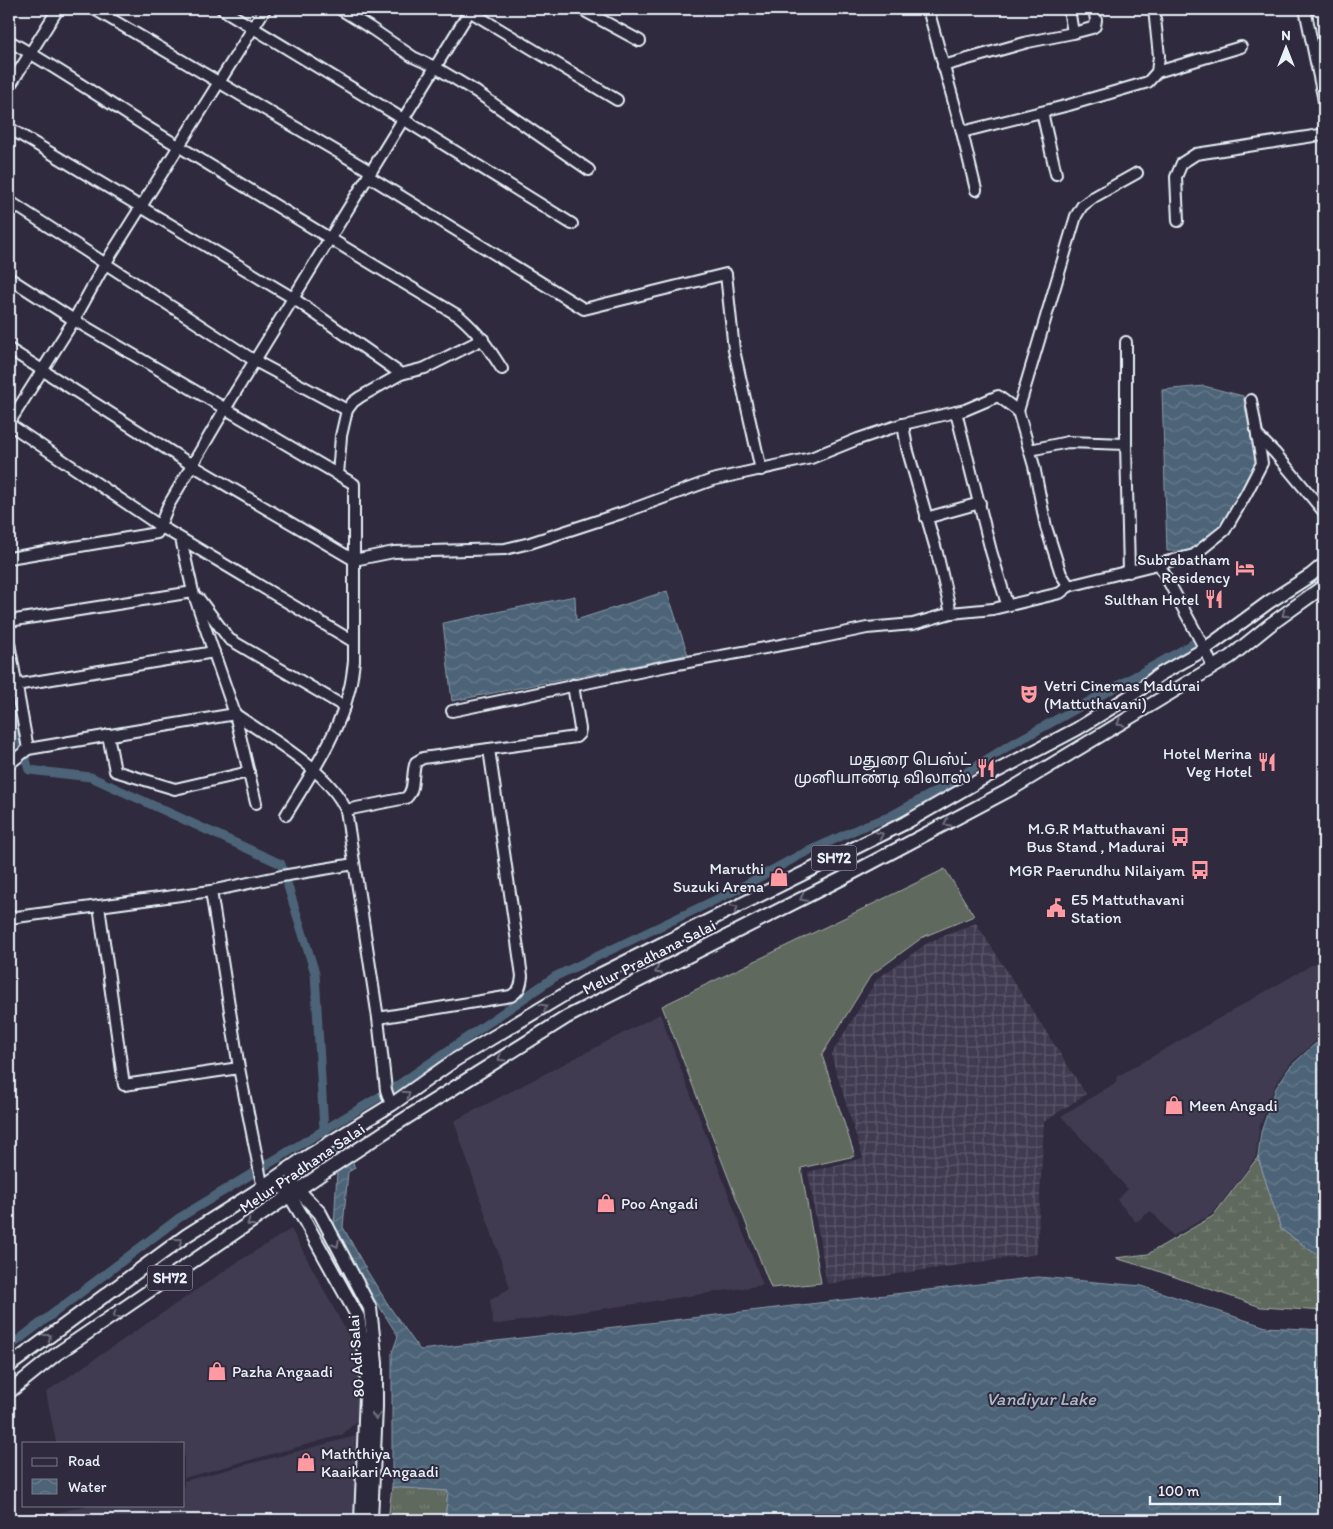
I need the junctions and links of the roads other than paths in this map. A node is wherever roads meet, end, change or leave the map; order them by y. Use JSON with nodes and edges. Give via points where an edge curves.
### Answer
{"nodes":[{"id":1,"x":58,"y":9,"type":"edge"},
{"id":2,"x":94,"y":9,"type":"edge"},
{"id":3,"x":222,"y":9,"type":"edge"},
{"id":4,"x":265,"y":9,"type":"edge"},
{"id":5,"x":340,"y":9,"type":"edge"},
{"id":6,"x":581,"y":9,"type":"edge"},
{"id":7,"x":928,"y":9,"type":"edge"},
{"id":8,"x":1068,"y":9,"type":"edge"},
{"id":9,"x":1094,"y":9,"type":"edge"},
{"id":10,"x":1154,"y":9,"type":"edge"},
{"id":11,"x":1305,"y":9,"type":"edge"},
{"id":12,"x":469,"y":10,"type":"edge"},
{"id":13,"x":254,"y":28,"type":"junction"},
{"id":14,"x":1073,"y":33,"type":"junction"},
{"id":15,"x":9,"y":41,"type":"edge"},
{"id":16,"x":640,"y":42,"type":"dead end"},
{"id":17,"x":1241,"y":47,"type":"dead end"},
{"id":18,"x":30,"y":52,"type":"junction"},
{"id":19,"x":943,"y":66,"type":"junction"},
{"id":20,"x":435,"y":67,"type":"junction"},
{"id":21,"x":1157,"y":72,"type":"junction"},
{"id":22,"x":219,"y":82,"type":"junction"},
{"id":23,"x":9,"y":87,"type":"edge"},
{"id":24,"x":617,"y":100,"type":"dead end"},
{"id":25,"x":1324,"y":101,"type":"edge"},
{"id":26,"x":1042,"y":112,"type":"junction"},
{"id":27,"x":403,"y":118,"type":"junction"},
{"id":28,"x":9,"y":128,"type":"edge"},
{"id":29,"x":962,"y":132,"type":"junction"},
{"id":30,"x":1324,"y":133,"type":"edge"},
{"id":31,"x":178,"y":146,"type":"junction"},
{"id":32,"x":589,"y":170,"type":"dead end"},
{"id":33,"x":369,"y":174,"type":"junction"},
{"id":34,"x":1056,"y":174,"type":"dead end"},
{"id":35,"x":1137,"y":174,"type":"dead end"},
{"id":36,"x":976,"y":190,"type":"dead end"},
{"id":37,"x":9,"y":201,"type":"edge"},
{"id":38,"x":141,"y":208,"type":"junction"},
{"id":39,"x":1178,"y":221,"type":"dead end"},
{"id":40,"x":572,"y":224,"type":"dead end"},
{"id":41,"x":329,"y":238,"type":"junction"},
{"id":42,"x":105,"y":264,"type":"junction"},
{"id":43,"x":9,"y":278,"type":"edge"},
{"id":44,"x":293,"y":298,"type":"junction"},
{"id":45,"x":74,"y":320,"type":"junction"},
{"id":46,"x":483,"y":339,"type":"junction"},
{"id":47,"x":1126,"y":342,"type":"dead end"},
{"id":48,"x":9,"y":349,"type":"edge"},
{"id":49,"x":255,"y":361,"type":"junction"},
{"id":50,"x":502,"y":369,"type":"dead end"},
{"id":51,"x":43,"y":371,"type":"junction"},
{"id":52,"x":400,"y":374,"type":"junction"},
{"id":53,"x":1251,"y":400,"type":"dead end"},
{"id":54,"x":225,"y":409,"type":"junction"},
{"id":55,"x":347,"y":410,"type":"junction"},
{"id":56,"x":1018,"y":411,"type":"junction"},
{"id":57,"x":956,"y":412,"type":"junction"},
{"id":58,"x":9,"y":424,"type":"edge"},
{"id":59,"x":903,"y":424,"type":"junction"},
{"id":60,"x":1257,"y":435,"type":"junction"},
{"id":61,"x":1126,"y":444,"type":"junction"},
{"id":62,"x":1030,"y":450,"type":"junction"},
{"id":63,"x":192,"y":465,"type":"junction"},
{"id":64,"x":761,"y":470,"type":"junction"},
{"id":65,"x":338,"y":475,"type":"junction"},
{"id":66,"x":980,"y":503,"type":"junction"},
{"id":67,"x":1324,"y":512,"type":"edge"},
{"id":68,"x":926,"y":518,"type":"junction"},
{"id":69,"x":160,"y":526,"type":"junction"},
{"id":70,"x":181,"y":539,"type":"junction"},
{"id":71,"x":9,"y":558,"type":"edge"},
{"id":72,"x":354,"y":560,"type":"junction"},
{"id":73,"x":1159,"y":564,"type":"junction"},
{"id":74,"x":1324,"y":564,"type":"edge"},
{"id":75,"x":1129,"y":572,"type":"junction"},
{"id":76,"x":1069,"y":586,"type":"junction"},
{"id":77,"x":1324,"y":586,"type":"edge"},
{"id":78,"x":193,"y":592,"type":"junction"},
{"id":79,"x":1007,"y":604,"type":"junction"},
{"id":80,"x":951,"y":613,"type":"junction"},
{"id":81,"x":9,"y":622,"type":"edge"},
{"id":82,"x":354,"y":642,"type":"junction"},
{"id":83,"x":9,"y":643,"type":"edge"},
{"id":84,"x":1205,"y":649,"type":"junction"},
{"id":85,"x":214,"y":652,"type":"junction"},
{"id":86,"x":1213,"y":668,"type":"junction"},
{"id":87,"x":16,"y":685,"type":"junction"},
{"id":88,"x":573,"y":685,"type":"junction"},
{"id":89,"x":345,"y":707,"type":"junction"},
{"id":90,"x":452,"y":711,"type":"dead end"},
{"id":91,"x":235,"y":714,"type":"junction"},
{"id":92,"x":108,"y":735,"type":"junction"},
{"id":93,"x":489,"y":749,"type":"junction"},
{"id":94,"x":27,"y":750,"type":"junction"},
{"id":95,"x":12,"y":762,"type":"edge"},
{"id":96,"x":314,"y":769,"type":"junction"},
{"id":97,"x":248,"y":772,"type":"junction"},
{"id":98,"x":256,"y":802,"type":"dead end"},
{"id":99,"x":346,"y":810,"type":"junction"},
{"id":100,"x":286,"y":815,"type":"dead end"},
{"id":101,"x":354,"y":864,"type":"junction"},
{"id":102,"x":211,"y":891,"type":"junction"},
{"id":103,"x":99,"y":906,"type":"junction"},
{"id":104,"x":9,"y":918,"type":"edge"},
{"id":105,"x":378,"y":1018,"type":"junction"},
{"id":106,"x":239,"y":1068,"type":"junction"},
{"id":107,"x":391,"y":1105,"type":"junction"},
{"id":108,"x":300,"y":1161,"type":"junction"},
{"id":109,"x":320,"y":1176,"type":"junction"},
{"id":110,"x":263,"y":1182,"type":"junction"},
{"id":111,"x":293,"y":1192,"type":"junction"},
{"id":112,"x":267,"y":1211,"type":"junction"},
{"id":113,"x":320,"y":1213,"type":"junction"},
{"id":114,"x":305,"y":1221,"type":"junction"},
{"id":115,"x":9,"y":1366,"type":"edge"},
{"id":116,"x":9,"y":1392,"type":"edge"},
{"id":117,"x":361,"y":1520,"type":"edge"},
{"id":118,"x":371,"y":1520,"type":"edge"}],
"edges":[{"from":1,"to":18,"type":"street"},
{"from":2,"to":22,"type":"street"},
{"from":3,"to":13,"type":"street"},
{"from":4,"to":13,"type":"street"},
{"from":5,"to":20,"type":"street"},
{"from":6,"to":16,"type":"street"},
{"from":7,"to":19,"type":"street"},
{"from":8,"to":14,"type":"street"},
{"from":9,"to":14,"type":"street","via":[[1095,26]]},
{"from":10,"to":21,"type":"street","via":[[1159,56]]},
{"from":11,"to":25,"type":"street"},
{"from":12,"to":20,"type":"street"},
{"from":12,"to":24,"type":"street"},
{"from":13,"to":22,"type":"street"},
{"from":13,"to":27,"type":"street"},
{"from":14,"to":19,"type":"street"},
{"from":15,"to":18,"type":"street"},
{"from":17,"to":21,"type":"street"},
{"from":18,"to":23,"type":"street"},
{"from":18,"to":31,"type":"street"},
{"from":19,"to":29,"type":"street"},
{"from":20,"to":27,"type":"street"},
{"from":20,"to":32,"type":"street"},
{"from":21,"to":26,"type":"street","via":[[1148,82]]},
{"from":22,"to":31,"type":"street"},
{"from":22,"to":33,"type":"street"},
{"from":26,"to":29,"type":"street"},
{"from":26,"to":34,"type":"street"},
{"from":27,"to":33,"type":"street"},
{"from":27,"to":40,"type":"street"},
{"from":28,"to":38,"type":"street"},
{"from":29,"to":36,"type":"street"},
{"from":30,"to":39,"type":"street","via":[[1196,154],[1182,163],[1176,178]]},
{"from":31,"to":38,"type":"street"},
{"from":31,"to":41,"type":"street"},
{"from":33,"to":41,"type":"street"},
{"from":33,"to":64,"type":"street","via":[[584,309],[726,274],[734,350]]},
{"from":35,"to":56,"type":"street","via":[[1094,197],[1082,206],[1076,216]]},
{"from":37,"to":42,"type":"street"},
{"from":38,"to":42,"type":"street"},
{"from":38,"to":44,"type":"street"},
{"from":41,"to":44,"type":"street"},
{"from":41,"to":46,"type":"street","via":[[459,316]]},
{"from":42,"to":45,"type":"street"},
{"from":42,"to":49,"type":"street"},
{"from":43,"to":45,"type":"street"},
{"from":44,"to":49,"type":"street"},
{"from":44,"to":52,"type":"street"},
{"from":45,"to":51,"type":"street"},
{"from":45,"to":54,"type":"street"},
{"from":46,"to":50,"type":"street"},
{"from":46,"to":52,"type":"street","via":[[425,368]]},
{"from":47,"to":61,"type":"street"},
{"from":48,"to":51,"type":"street"},
{"from":49,"to":54,"type":"street"},
{"from":49,"to":55,"type":"street"},
{"from":51,"to":58,"type":"street"},
{"from":51,"to":63,"type":"street"},
{"from":52,"to":55,"type":"street","via":[[360,397]]},
{"from":53,"to":60,"type":"street"},
{"from":54,"to":63,"type":"street"},
{"from":54,"to":65,"type":"street"},
{"from":55,"to":65,"type":"street","via":[[340,436]]},
{"from":56,"to":57,"type":"street","via":[[998,396]]},
{"from":56,"to":62,"type":"street"},
{"from":57,"to":59,"type":"street"},
{"from":57,"to":66,"type":"street"},
{"from":58,"to":69,"type":"street"},
{"from":59,"to":64,"type":"street","via":[[811,458]]},
{"from":59,"to":68,"type":"street"},
{"from":60,"to":67,"type":"street"},
{"from":60,"to":73,"type":"street","via":[[1262,463],[1225,530],[1194,555]]},
{"from":61,"to":62,"type":"street","via":[[1068,442]]},
{"from":61,"to":75,"type":"street"},
{"from":62,"to":76,"type":"street","via":[[1046,527],[1061,574]]},
{"from":63,"to":69,"type":"street"},
{"from":63,"to":72,"type":"street"},
{"from":64,"to":72,"type":"street","via":[[712,480],[625,512],[505,549],[394,552]]},
{"from":65,"to":72,"type":"street","via":[[354,484]]},
{"from":66,"to":68,"type":"street"},
{"from":66,"to":79,"type":"street"},
{"from":68,"to":80,"type":"street"},
{"from":69,"to":70,"type":"street"},
{"from":69,"to":71,"type":"street","via":[[157,533]]},
{"from":70,"to":78,"type":"street"},
{"from":70,"to":82,"type":"street"},
{"from":72,"to":82,"type":"street"},
{"from":73,"to":75,"type":"street"},
{"from":73,"to":84,"type":"street"},
{"from":74,"to":84,"type":"main road","name":"Melur Pradhana Salai","number":"SH72"},
{"from":75,"to":76,"type":"street"},
{"from":76,"to":79,"type":"street","via":[[1060,593]]},
{"from":77,"to":86,"type":"main road","name":"Melur Pradhana Salai","number":"SH72","one_way":true},
{"from":78,"to":81,"type":"street"},
{"from":78,"to":85,"type":"street"},
{"from":78,"to":89,"type":"street","via":[[229,639]]},
{"from":79,"to":80,"type":"street","via":[[993,609]]},
{"from":80,"to":88,"type":"street","via":[[913,624],[867,628]]},
{"from":82,"to":89,"type":"street","via":[[351,685]]},
{"from":83,"to":87,"type":"street"},
{"from":84,"to":86,"type":"street"},
{"from":107,"to":84,"type":"main road","name":"Melur Pradhana Salai","number":"SH72","one_way":true,"via":[[455,1060],[586,981],[905,824],[1077,729]]},
{"from":85,"to":87,"type":"street"},
{"from":85,"to":91,"type":"street"},
{"from":86,"to":109,"type":"main road","name":"Melur Pradhana Salai","number":"SH72","one_way":true,"via":[[1000,795],[567,1017]]},
{"from":87,"to":94,"type":"street"},
{"from":88,"to":90,"type":"street"},
{"from":88,"to":93,"type":"street","via":[[580,729],[576,737]]},
{"from":89,"to":96,"type":"street"},
{"from":91,"to":92,"type":"street"},
{"from":91,"to":96,"type":"street"},
{"from":91,"to":97,"type":"street"},
{"from":92,"to":94,"type":"street"},
{"from":92,"to":97,"type":"street","via":[[115,771],[175,789]]},
{"from":93,"to":99,"type":"street","via":[[423,758],[416,762],[412,789],[406,798]]},
{"from":93,"to":105,"type":"street","via":[[522,976],[519,991],[511,996]]},
{"from":94,"to":95,"type":"street"},
{"from":96,"to":99,"type":"street","via":[[341,799]]},
{"from":96,"to":100,"type":"street"},
{"from":97,"to":98,"type":"street"},
{"from":99,"to":101,"type":"street"},
{"from":101,"to":102,"type":"street"},
{"from":101,"to":105,"type":"street"},
{"from":102,"to":103,"type":"street"},
{"from":102,"to":106,"type":"street"},
{"from":103,"to":104,"type":"street"},
{"from":103,"to":106,"type":"street","via":[[124,1085]]},
{"from":105,"to":107,"type":"street","via":[[386,1090]]},
{"from":106,"to":110,"type":"street"},
{"from":107,"to":108,"type":"main road","name":"Melur Pradhana Salai","number":"SH72"},
{"from":108,"to":110,"type":"main road","name":"Melur Pradhana Salai","number":"SH72"},
{"from":108,"to":111,"type":"main road"},
{"from":109,"to":111,"type":"main road","name":"Melur Pradhana Salai","number":"SH72"},
{"from":109,"to":113,"type":"main road","via":[[314,1194]]},
{"from":110,"to":111,"type":"main road"},
{"from":115,"to":110,"type":"main road","name":"Melur Pradhana Salai","number":"SH72","one_way":true},
{"from":111,"to":112,"type":"main road","name":"Melur Pradhana Salai","number":"SH72"},
{"from":111,"to":113,"type":"main road","name":"80 Adi Salai"},
{"from":111,"to":114,"type":"main road","name":"80 Adi Salai"},
{"from":112,"to":114,"type":"main road","via":[[290,1211]]},
{"from":112,"to":116,"type":"main road","name":"Melur Pradhana Salai","number":"SH72","one_way":true,"via":[[55,1355]]},
{"from":113,"to":118,"type":"main road","name":"80 Adi Salai","one_way":true,"via":[[370,1308],[376,1363]]},
{"from":114,"to":117,"type":"main road","name":"80 Adi Salai","via":[[360,1326],[367,1370]]}]}
